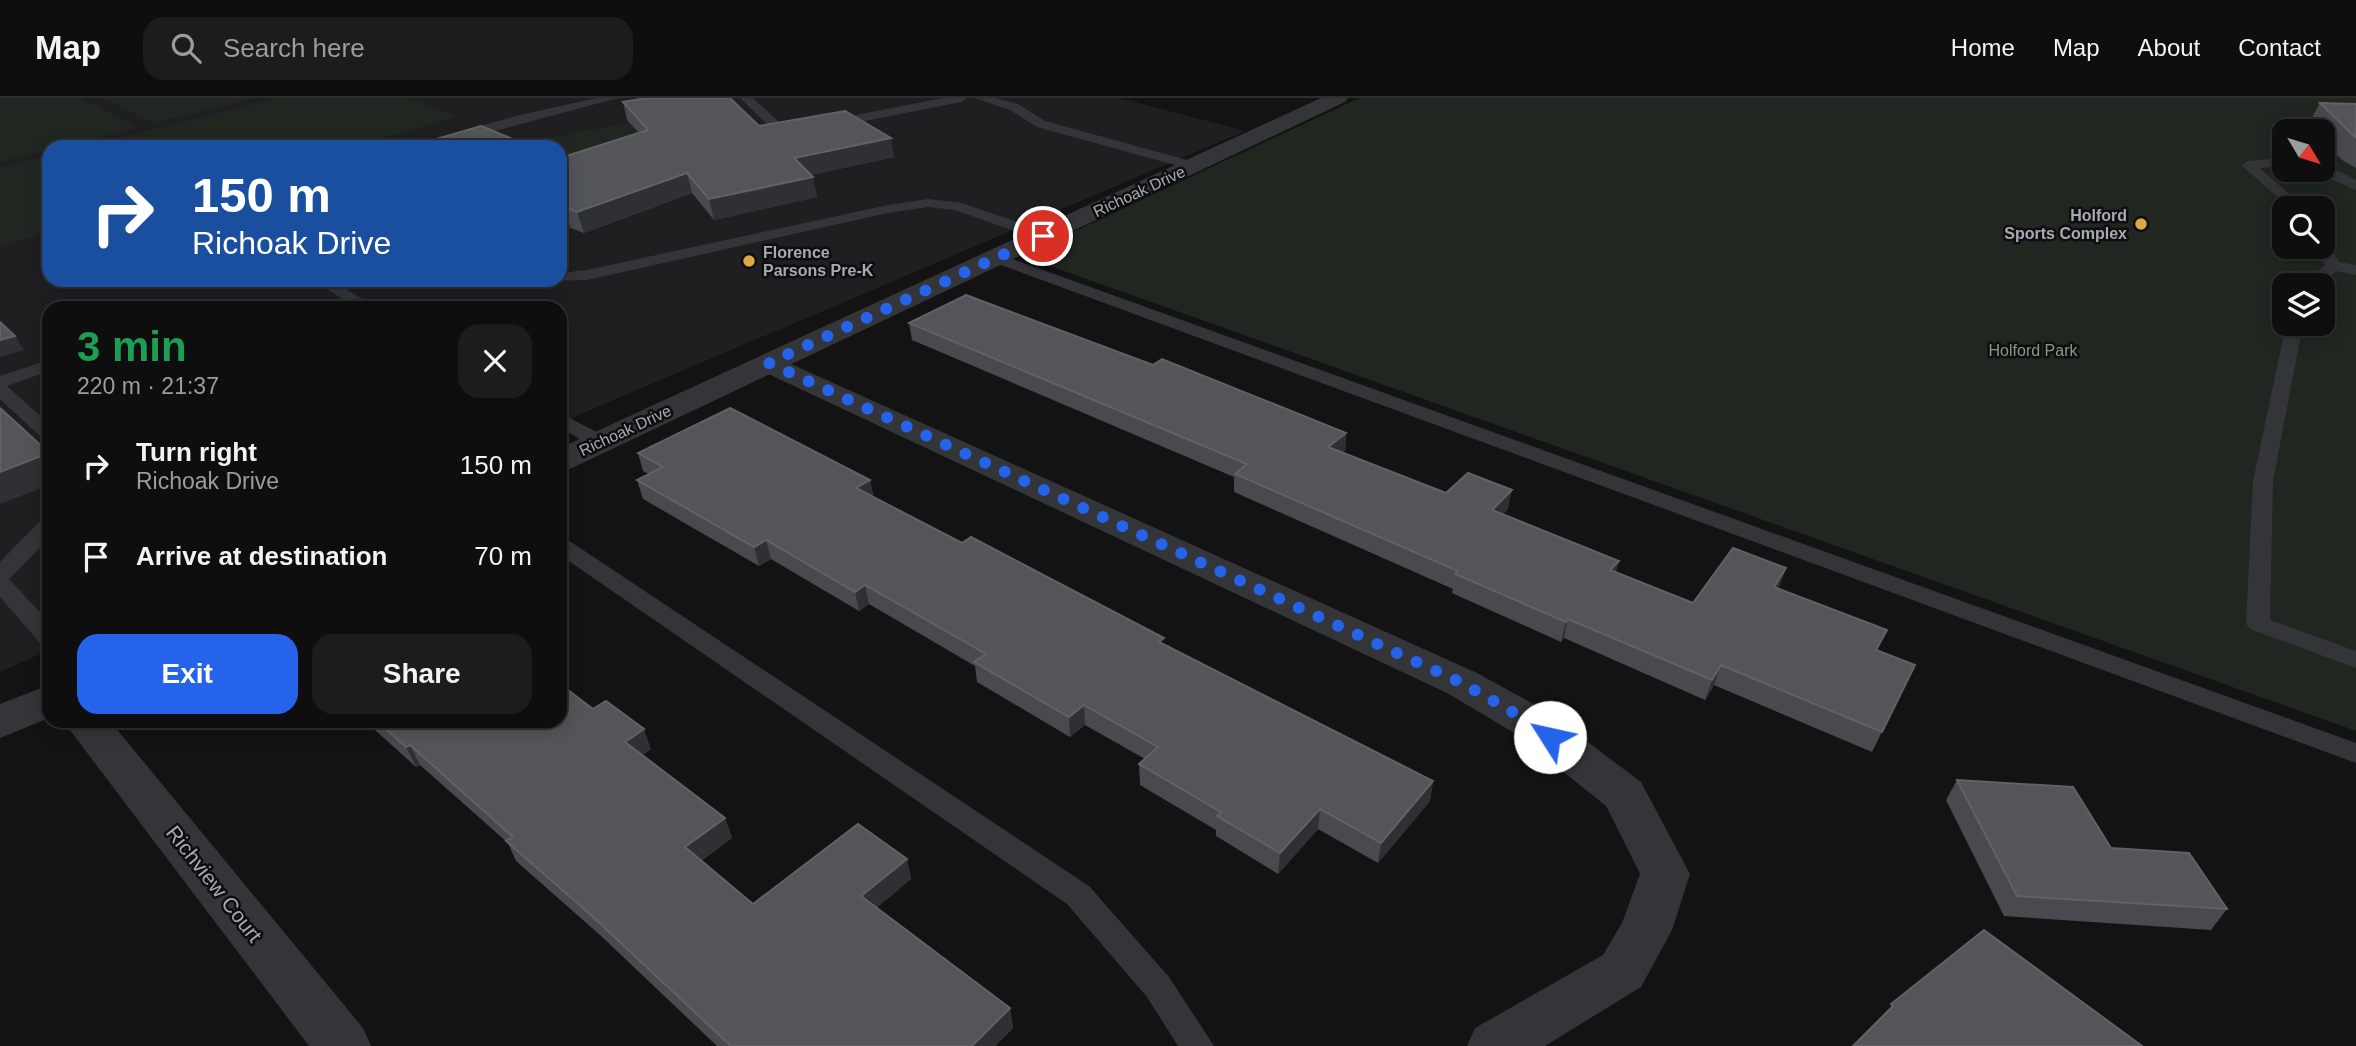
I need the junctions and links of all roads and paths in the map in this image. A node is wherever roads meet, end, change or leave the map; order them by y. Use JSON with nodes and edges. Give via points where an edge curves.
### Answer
{"nodes":[{"id":1,"x":612,"y":98,"type":"edge"},
{"id":2,"x":746,"y":98,"type":"edge"},
{"id":3,"x":961,"y":98,"type":"edge"},
{"id":4,"x":981,"y":98,"type":"edge"},
{"id":5,"x":1338,"y":98,"type":"edge"},
{"id":6,"x":446,"y":140,"type":"edge"},
{"id":7,"x":2272,"y":163,"type":"edge"},
{"id":8,"x":1193,"y":166,"type":"junction"},
{"id":9,"x":2335,"y":175,"type":"edge"},
{"id":10,"x":2356,"y":186,"type":"edge"},
{"id":11,"x":2284,"y":196,"type":"edge"},
{"id":12,"x":1043,"y":236,"type":"junction"},
{"id":13,"x":996,"y":258,"type":"junction"},
{"id":14,"x":2330,"y":259,"type":"edge"},
{"id":15,"x":2333,"y":265,"type":"junction"},
{"id":16,"x":2356,"y":270,"type":"edge"},
{"id":17,"x":2324,"y":273,"type":"edge"},
{"id":18,"x":567,"y":277,"type":"edge"},
{"id":19,"x":332,"y":287,"type":"edge"},
{"id":20,"x":357,"y":301,"type":"edge"},
{"id":21,"x":2292,"y":336,"type":"edge"},
{"id":22,"x":769,"y":363,"type":"junction"},
{"id":23,"x":42,"y":367,"type":"edge"},
{"id":24,"x":0,"y":382,"type":"edge"},
{"id":25,"x":0,"y":390,"type":"edge"},
{"id":26,"x":567,"y":423,"type":"edge"},
{"id":27,"x":42,"y":427,"type":"edge"},
{"id":28,"x":601,"y":442,"type":"junction"},
{"id":29,"x":567,"y":458,"type":"edge"},
{"id":30,"x":42,"y":532,"type":"edge"},
{"id":31,"x":567,"y":550,"type":"edge"},
{"id":32,"x":0,"y":575,"type":"edge"},
{"id":33,"x":0,"y":583,"type":"edge"},
{"id":34,"x":42,"y":629,"type":"edge"},
{"id":35,"x":2356,"y":660,"type":"edge"},
{"id":36,"x":42,"y":703,"type":"edge"},
{"id":37,"x":0,"y":722,"type":"edge"},
{"id":38,"x":91,"y":728,"type":"edge"},
{"id":39,"x":2356,"y":753,"type":"edge"},
{"id":40,"x":343,"y":1046,"type":"edge"},
{"id":41,"x":1196,"y":1046,"type":"edge"},
{"id":42,"x":1494,"y":1046,"type":"edge"}],
"edges":[{"from":1,"to":6,"type":"lane"},
{"from":2,"to":3,"type":"lane","via":[[776,126],[800,130]]},
{"from":4,"to":8,"type":"lane","via":[[1014,107],[1041,124]]},
{"from":5,"to":8,"type":"street","name":"Richoak Drive"},
{"from":7,"to":11,"type":"lane","via":[[2248,164]]},
{"from":8,"to":12,"type":"street","name":"Richoak Drive"},
{"from":9,"to":10,"type":"lane"},
{"from":12,"to":13,"type":"street","name":"Richoak Drive"},
{"from":12,"to":18,"type":"lane","via":[[957,206],[928,203]]},
{"from":13,"to":22,"type":"street","name":"Richoak Drive"},
{"from":13,"to":39,"type":"lane"},
{"from":14,"to":15,"type":"lane"},
{"from":15,"to":16,"type":"lane"},
{"from":15,"to":17,"type":"lane"},
{"from":19,"to":20,"type":"lane"},
{"from":21,"to":35,"type":"lane","via":[[2263,481],[2258,624]]},
{"from":22,"to":28,"type":"street","name":"Richoak Drive"},
{"from":22,"to":42,"type":"street","via":[[1462,683],[1532,723],[1624,794],[1665,874],[1646,930],[1622,971]]},
{"from":23,"to":24,"type":"lane"},
{"from":25,"to":27,"type":"lane"},
{"from":26,"to":28,"type":"lane"},
{"from":28,"to":29,"type":"street","name":"Richoak Drive"},
{"from":30,"to":32,"type":"lane"},
{"from":31,"to":41,"type":"lane","via":[[1078,895],[1158,987]]},
{"from":33,"to":34,"type":"lane"},
{"from":36,"to":37,"type":"street"},
{"from":38,"to":40,"type":"street","name":"Richview Court"}]}
